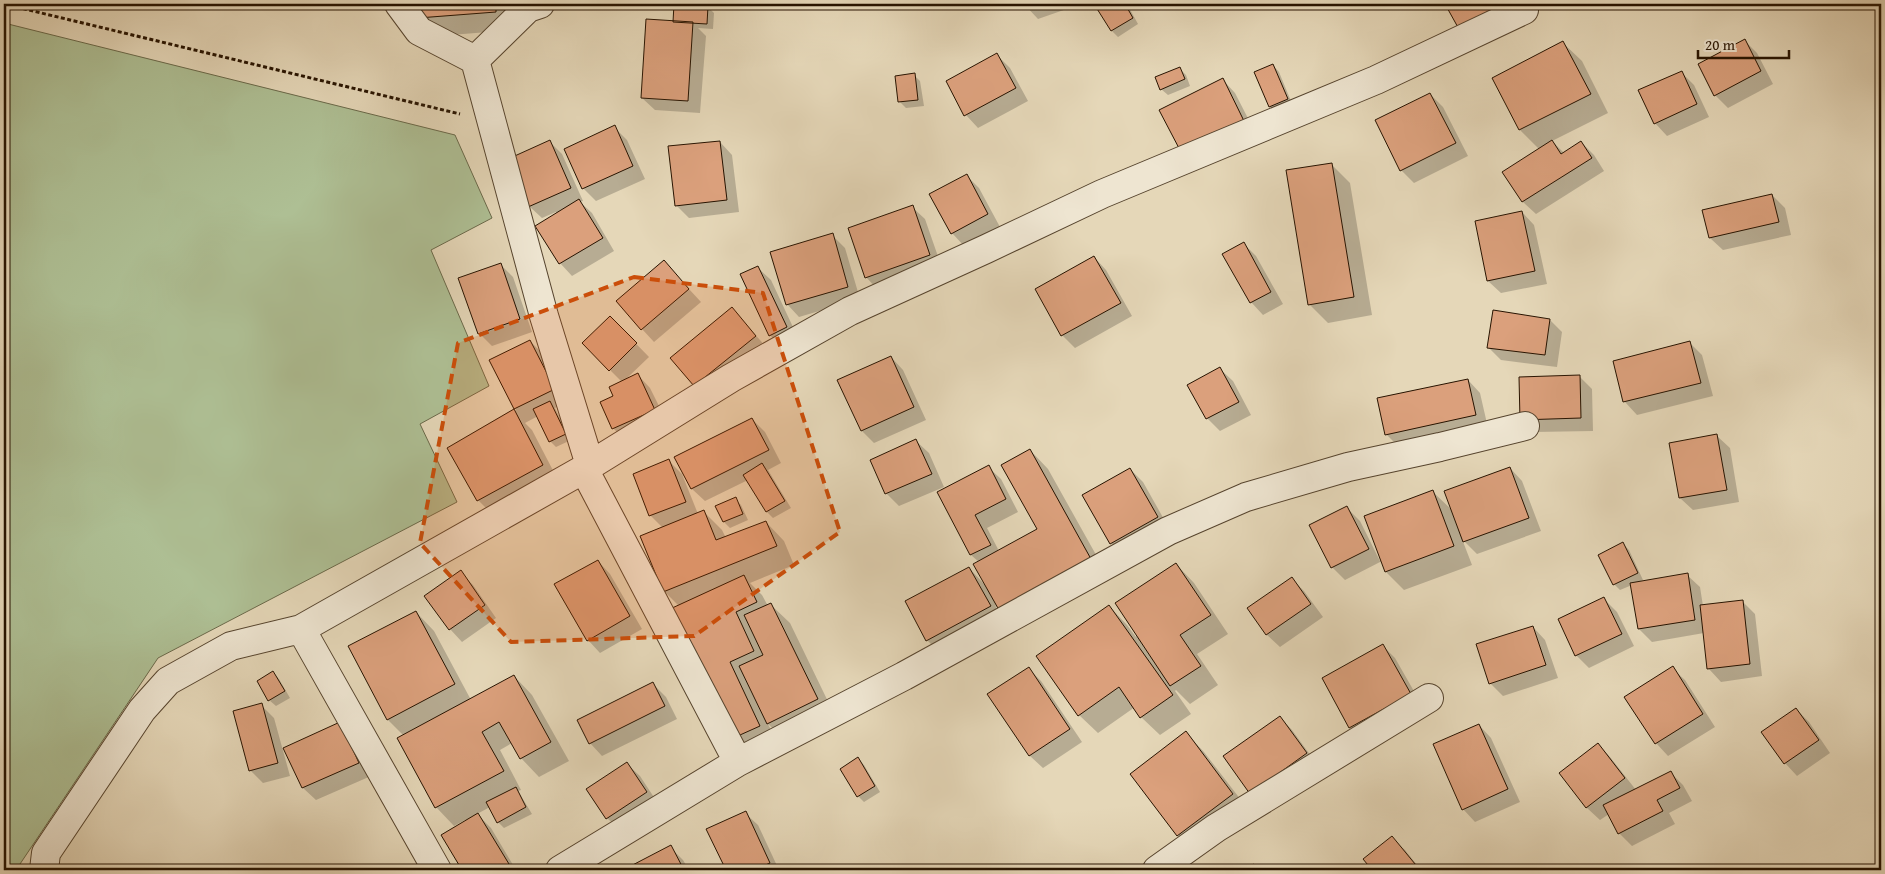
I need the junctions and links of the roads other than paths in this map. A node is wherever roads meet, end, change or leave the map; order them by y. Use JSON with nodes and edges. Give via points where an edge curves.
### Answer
{"nodes":[{"id":1,"x":399,"y":4,"type":"edge"},
{"id":2,"x":540,"y":4,"type":"edge"},
{"id":3,"x":1524,"y":10,"type":"dead end"},
{"id":4,"x":475,"y":60,"type":"junction"},
{"id":5,"x":1525,"y":426,"type":"dead end"},
{"id":6,"x":587,"y":467,"type":"junction"},
{"id":7,"x":301,"y":629,"type":"junction"},
{"id":8,"x":1429,"y":698,"type":"dead end"},
{"id":9,"x":738,"y":762,"type":"junction"},
{"id":10,"x":44,"y":870,"type":"edge"},
{"id":11,"x":437,"y":870,"type":"edge"},
{"id":12,"x":560,"y":870,"type":"edge"},
{"id":13,"x":1156,"y":870,"type":"edge"}],
"edges":[{"from":1,"to":4,"type":"street","via":[[419,31]]},
{"from":2,"to":4,"type":"street","via":[[528,8]]},
{"from":3,"to":6,"type":"street","via":[[1376,80],[1102,194],[850,311],[730,378]]},
{"from":4,"to":6,"type":"street"},
{"from":5,"to":9,"type":"street","via":[[1348,467],[1246,497],[1168,531],[904,676]]},
{"from":6,"to":7,"type":"street"},
{"from":6,"to":9,"type":"street"},
{"from":7,"to":10,"type":"street","via":[[231,646],[168,681],[142,710],[46,853]]},
{"from":7,"to":11,"type":"street"},
{"from":8,"to":13,"type":"street","via":[[1216,828]]},
{"from":9,"to":12,"type":"street"}]}
